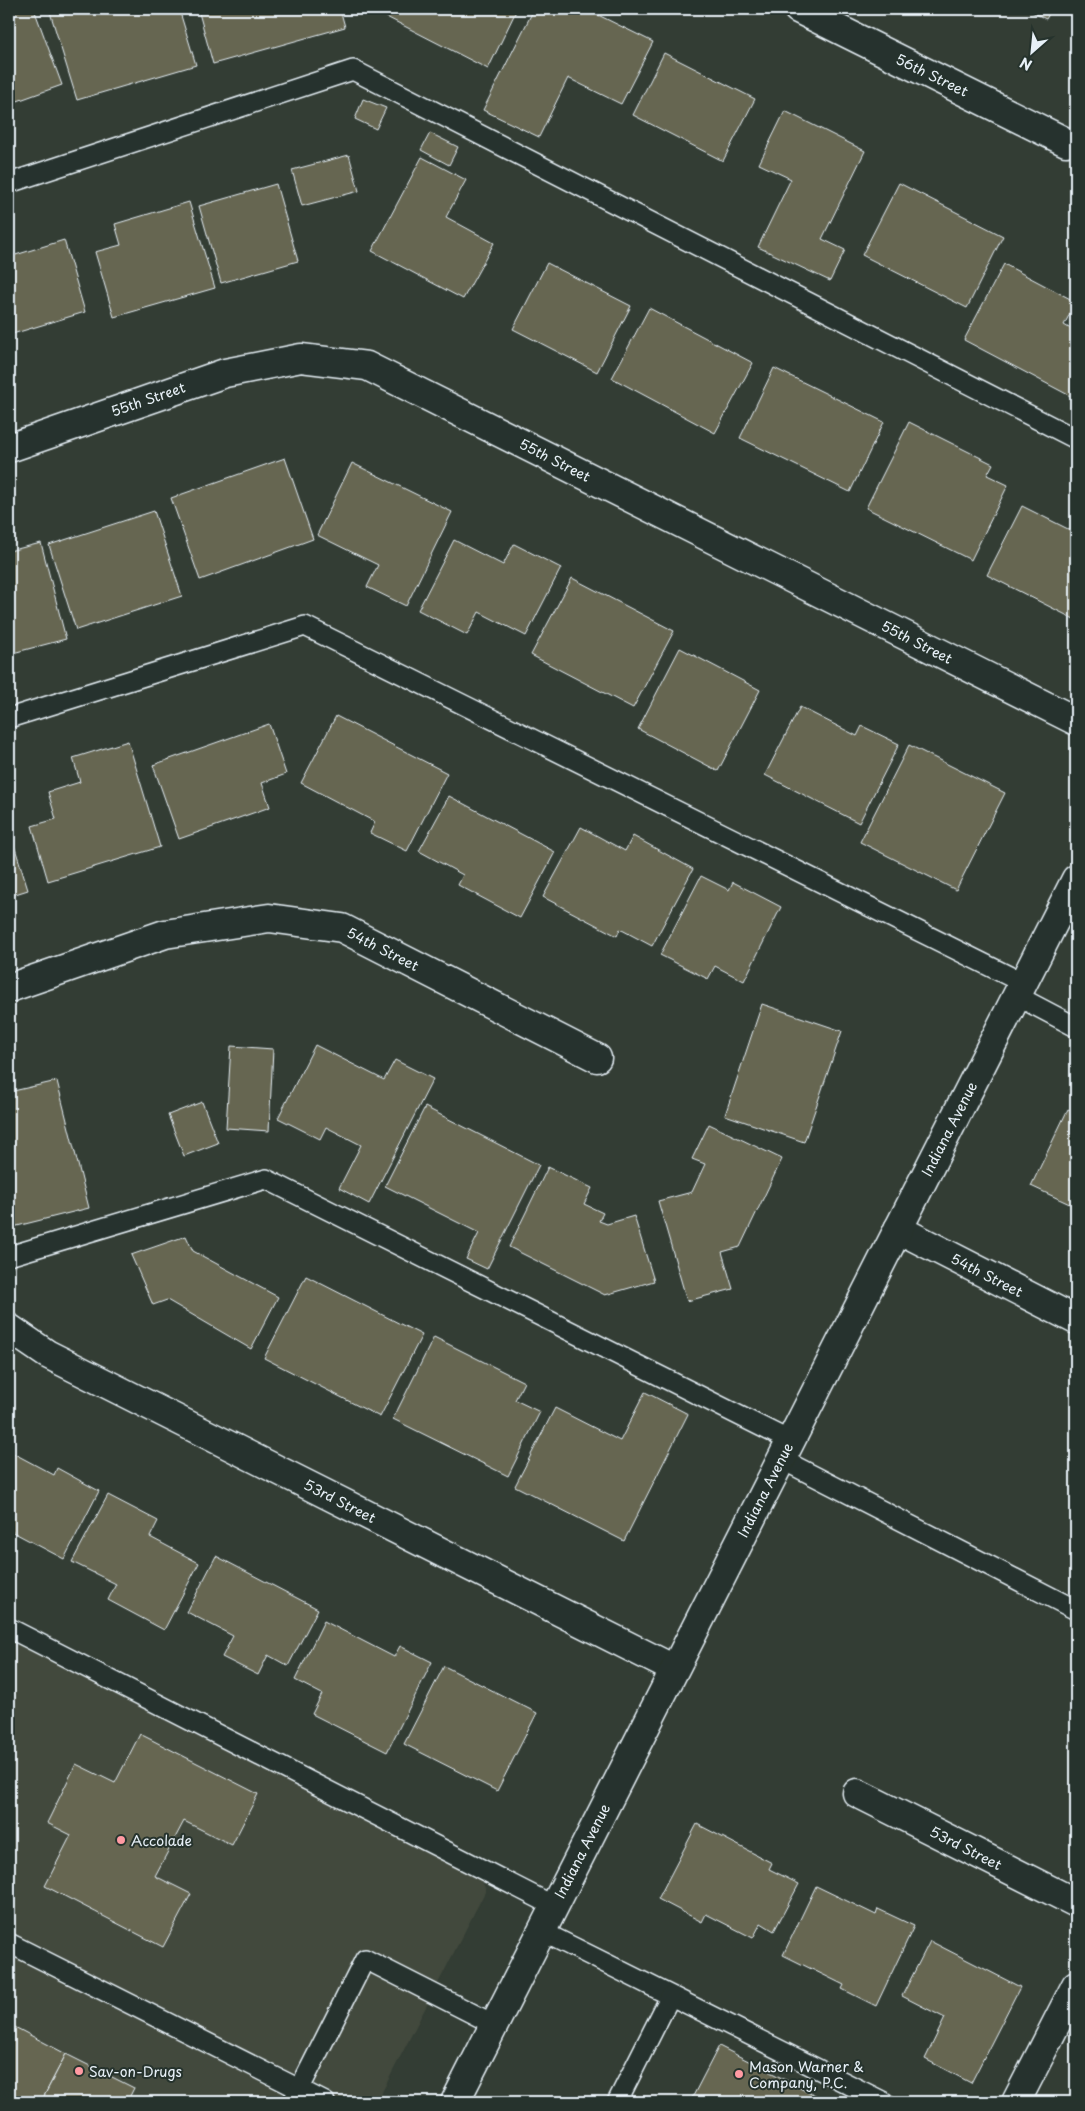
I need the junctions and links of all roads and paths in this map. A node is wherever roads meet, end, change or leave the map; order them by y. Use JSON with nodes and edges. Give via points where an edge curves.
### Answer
{"nodes":[{"id":1,"x":798,"y":9,"type":"edge"},
{"id":2,"x":1066,"y":142,"type":"dead end"},
{"id":3,"x":9,"y":183,"type":"edge"},
{"id":4,"x":1076,"y":439,"type":"edge"},
{"id":5,"x":9,"y":448,"type":"edge"},
{"id":6,"x":9,"y":718,"type":"edge"},
{"id":7,"x":1076,"y":721,"type":"edge"},
{"id":8,"x":1076,"y":878,"type":"edge"},
{"id":9,"x":9,"y":988,"type":"edge"},
{"id":10,"x":1020,"y":990,"type":"junction"},
{"id":11,"x":1076,"y":1027,"type":"edge"},
{"id":12,"x":597,"y":1058,"type":"dead end"},
{"id":13,"x":898,"y":1229,"type":"junction"},
{"id":14,"x":9,"y":1256,"type":"edge"},
{"id":15,"x":1076,"y":1320,"type":"edge"},
{"id":16,"x":9,"y":1328,"type":"edge"},
{"id":17,"x":786,"y":1450,"type":"junction"},
{"id":18,"x":1076,"y":1610,"type":"edge"},
{"id":19,"x":9,"y":1628,"type":"edge"},
{"id":20,"x":674,"y":1669,"type":"junction"},
{"id":21,"x":857,"y":1793,"type":"dead end"},
{"id":22,"x":1076,"y":1903,"type":"edge"},
{"id":23,"x":554,"y":1906,"type":"junction"},
{"id":24,"x":541,"y":1931,"type":"junction"},
{"id":25,"x":9,"y":1943,"type":"edge"},
{"id":26,"x":1076,"y":1985,"type":"edge"},
{"id":27,"x":670,"y":1997,"type":"junction"},
{"id":28,"x":495,"y":2025,"type":"junction"},
{"id":29,"x":297,"y":2096,"type":"edge"},
{"id":30,"x":325,"y":2102,"type":"edge"},
{"id":31,"x":454,"y":2102,"type":"edge"},
{"id":32,"x":617,"y":2102,"type":"edge"},
{"id":33,"x":884,"y":2102,"type":"edge"},
{"id":34,"x":1016,"y":2102,"type":"edge"}],
"edges":[{"from":1,"to":2,"type":"street","name":"56th Street"},
{"from":3,"to":4,"type":"lane","via":[[354,70]]},
{"from":5,"to":7,"type":"street","name":"55th Street","via":[[225,373],[301,358],[367,366]]},
{"from":6,"to":10,"type":"lane","via":[[305,626]]},
{"from":8,"to":10,"type":"street","name":"Indiana Avenue"},
{"from":9,"to":12,"type":"street","name":"54th Street","via":[[165,934],[269,918],[342,928]]},
{"from":10,"to":11,"type":"lane"},
{"from":10,"to":13,"type":"street","name":"Indiana Avenue"},
{"from":13,"to":15,"type":"street","name":"54th Street"},
{"from":13,"to":17,"type":"street","name":"Indiana Avenue"},
{"from":14,"to":17,"type":"lane","via":[[266,1179]]},
{"from":16,"to":20,"type":"street","name":"53rd Street","via":[[56,1358]]},
{"from":17,"to":18,"type":"lane"},
{"from":17,"to":20,"type":"street","name":"Indiana Avenue"},
{"from":19,"to":23,"type":"lane"},
{"from":20,"to":23,"type":"street","name":"Indiana Avenue"},
{"from":21,"to":22,"type":"street","name":"53rd Street"},
{"from":23,"to":24,"type":"street","name":"Indiana Avenue"},
{"from":24,"to":27,"type":"lane"},
{"from":24,"to":28,"type":"street","name":"Indiana Avenue"},
{"from":25,"to":29,"type":"lane"},
{"from":26,"to":34,"type":"street"},
{"from":27,"to":32,"type":"lane"},
{"from":27,"to":33,"type":"lane"},
{"from":28,"to":29,"type":"lane","via":[[365,1959]]},
{"from":28,"to":31,"type":"street","name":"Indiana Avenue"},
{"from":29,"to":30,"type":"lane"}]}
